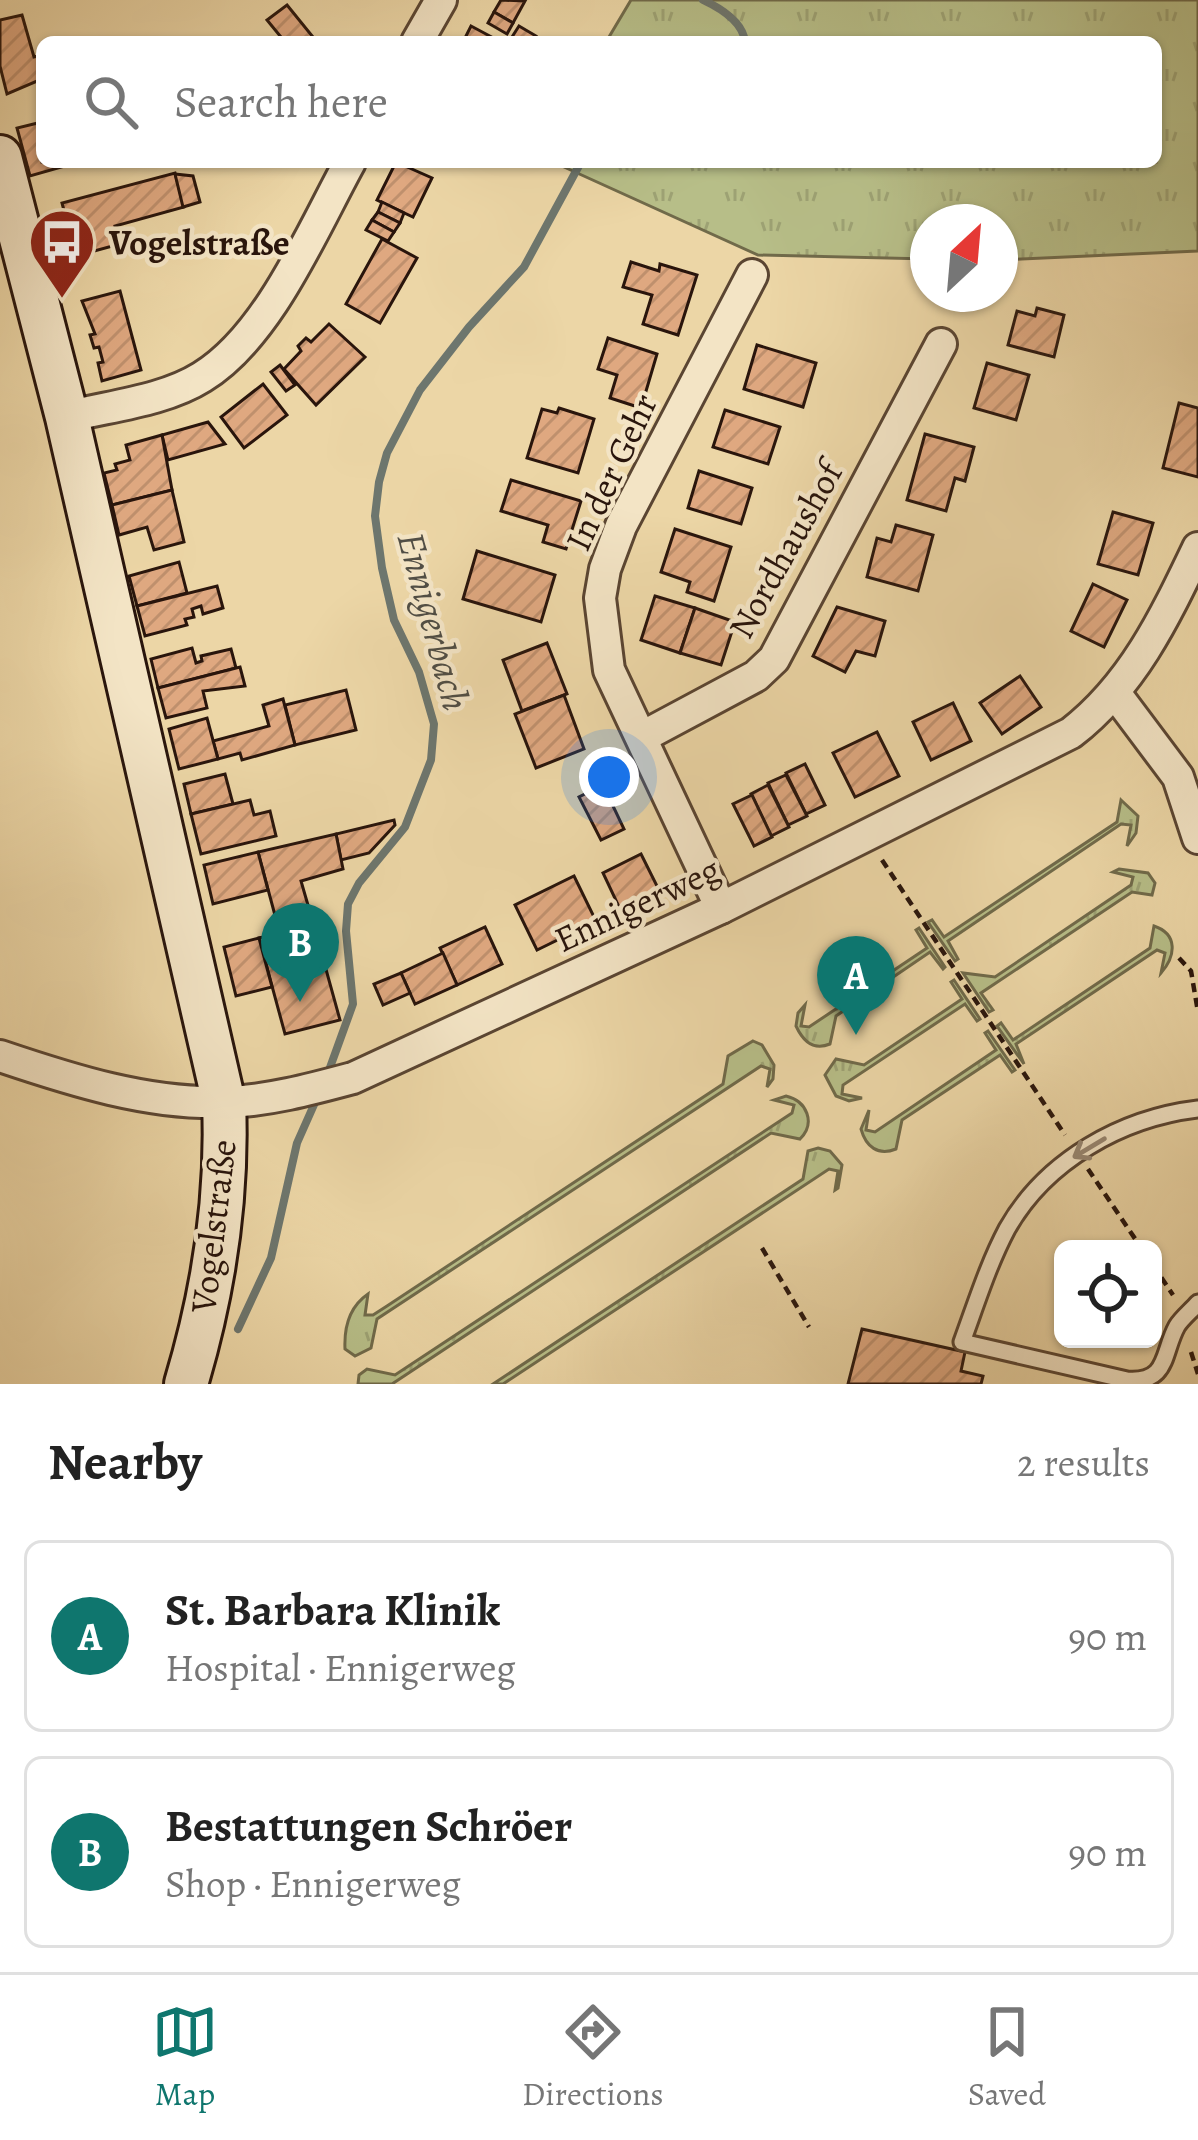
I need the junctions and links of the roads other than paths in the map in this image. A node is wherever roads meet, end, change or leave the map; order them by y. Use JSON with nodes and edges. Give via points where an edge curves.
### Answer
{"nodes":[{"id":1,"x":440,"y":0,"type":"edge"},
{"id":2,"x":420,"y":36,"type":"edge"},
{"id":3,"x":0,"y":157,"type":"edge"},
{"id":4,"x":347,"y":168,"type":"edge"},
{"id":5,"x":752,"y":275,"type":"dead end"},
{"id":6,"x":941,"y":344,"type":"dead end"},
{"id":7,"x":67,"y":416,"type":"junction"},
{"id":8,"x":1198,"y":548,"type":"edge"},
{"id":9,"x":1114,"y":693,"type":"junction"},
{"id":10,"x":642,"y":737,"type":"junction"},
{"id":11,"x":1198,"y":838,"type":"edge"},
{"id":12,"x":722,"y":908,"type":"junction"},
{"id":13,"x":0,"y":1056,"type":"edge"},
{"id":14,"x":224,"y":1102,"type":"junction"},
{"id":15,"x":1198,"y":1109,"type":"edge"},
{"id":16,"x":1198,"y":1303,"type":"edge"},
{"id":17,"x":186,"y":1384,"type":"edge"}],
"edges":[{"from":1,"to":2,"type":"street"},
{"from":3,"to":7,"type":"street","name":"Vogelstraße"},
{"from":4,"to":7,"type":"street","via":[[276,294],[220,362],[181,388]]},
{"from":5,"to":10,"type":"street","name":"In der Gehr","via":[[605,569],[609,670]]},
{"from":6,"to":10,"type":"street","name":"Nordhaushof","via":[[774,659]]},
{"from":7,"to":14,"type":"street","name":"Vogelstraße"},
{"from":8,"to":9,"type":"street","name":"Ennigerweg","via":[[1142,657]]},
{"from":9,"to":11,"type":"street","via":[[1178,777]]},
{"from":9,"to":12,"type":"street","name":"Ennigerweg","via":[[1052,744]]},
{"from":10,"to":12,"type":"street","name":"In der Gehr"},
{"from":12,"to":14,"type":"street","name":"Ennigerweg","via":[[353,1078]]},
{"from":13,"to":14,"type":"street","name":"Ennigerweg","via":[[81,1084]]},
{"from":14,"to":17,"type":"street","name":"Vogelstraße","via":[[220,1216]]},
{"from":15,"to":16,"type":"lane","one_way":true,"via":[[1125,1127],[1033,1192],[1009,1226],[962,1342],[1146,1380]]}]}
